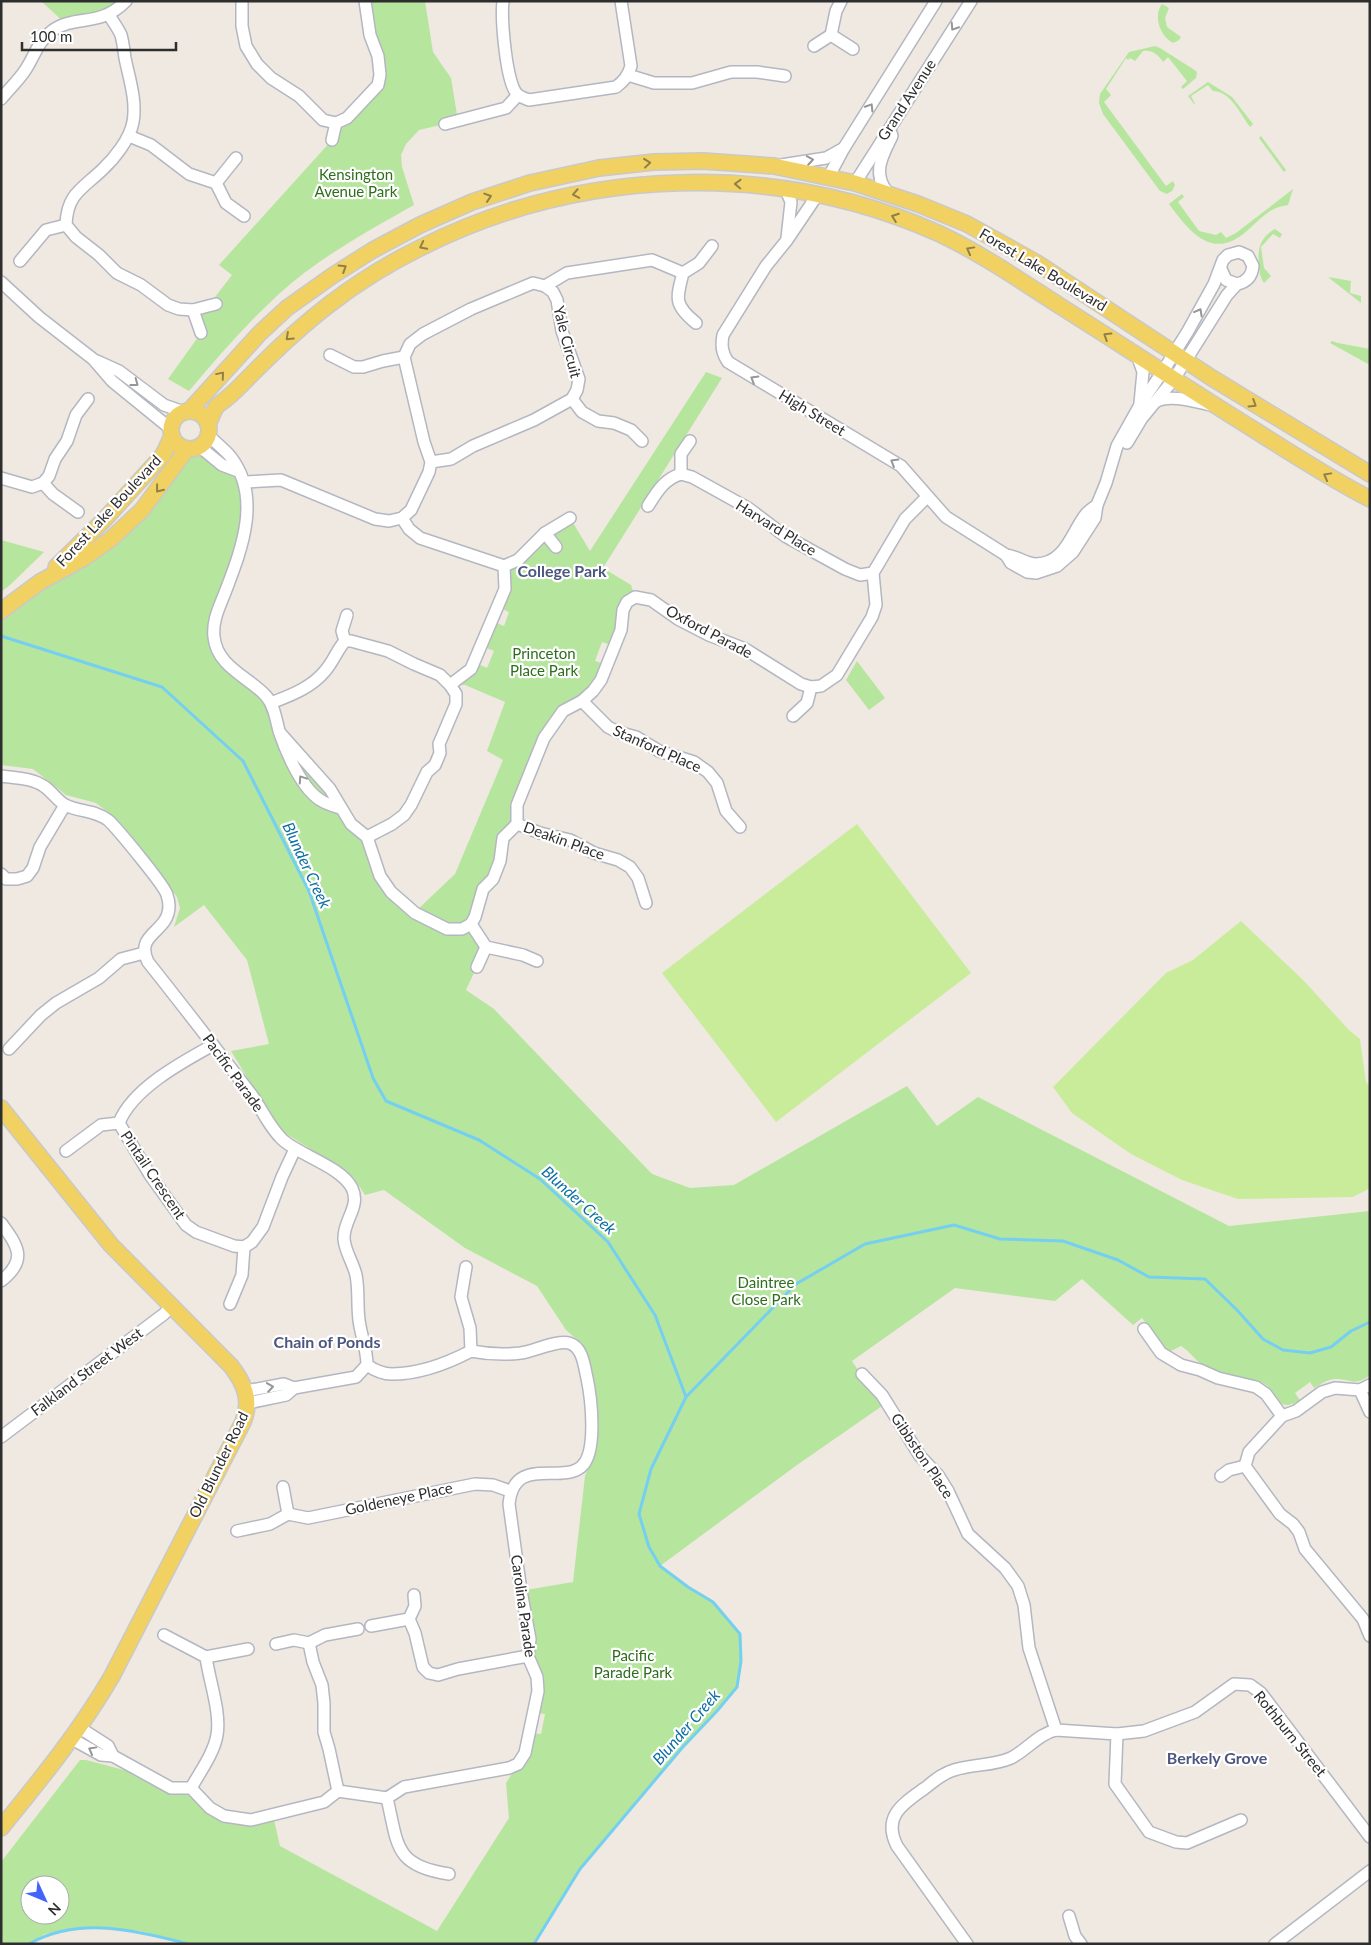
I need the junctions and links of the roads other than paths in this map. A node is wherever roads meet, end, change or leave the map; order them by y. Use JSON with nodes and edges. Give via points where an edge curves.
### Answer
{"nodes":[{"id":1,"x":126,"y":1,"type":"edge"},
{"id":2,"x":242,"y":1,"type":"edge"},
{"id":3,"x":365,"y":1,"type":"edge"},
{"id":4,"x":503,"y":1,"type":"edge"},
{"id":5,"x":621,"y":1,"type":"edge"},
{"id":6,"x":841,"y":1,"type":"edge"},
{"id":7,"x":936,"y":1,"type":"edge"},
{"id":8,"x":972,"y":1,"type":"edge"},
{"id":9,"x":109,"y":15,"type":"junction"},
{"id":10,"x":831,"y":35,"type":"junction"},
{"id":11,"x":814,"y":46,"type":"dead end"},
{"id":12,"x":853,"y":49,"type":"dead end"},
{"id":13,"x":628,"y":75,"type":"junction"},
{"id":14,"x":785,"y":76,"type":"dead end"},
{"id":15,"x":518,"y":95,"type":"junction"},
{"id":16,"x":1,"y":99,"type":"edge"},
{"id":17,"x":336,"y":122,"type":"junction"},
{"id":18,"x":444,"y":124,"type":"dead end"},
{"id":19,"x":889,"y":129,"type":"junction"},
{"id":20,"x":128,"y":136,"type":"junction"},
{"id":21,"x":332,"y":140,"type":"dead end"},
{"id":22,"x":844,"y":148,"type":"junction"},
{"id":23,"x":236,"y":158,"type":"dead end"},
{"id":24,"x":774,"y":166,"type":"junction"},
{"id":25,"x":828,"y":178,"type":"junction"},
{"id":26,"x":216,"y":183,"type":"junction"},
{"id":27,"x":855,"y":183,"type":"junction"},
{"id":28,"x":786,"y":190,"type":"junction"},
{"id":29,"x":888,"y":193,"type":"junction"},
{"id":30,"x":818,"y":194,"type":"junction"},
{"id":31,"x":844,"y":200,"type":"junction"},
{"id":32,"x":244,"y":216,"type":"dead end"},
{"id":33,"x":66,"y":225,"type":"junction"},
{"id":34,"x":787,"y":240,"type":"junction"},
{"id":35,"x":712,"y":246,"type":"dead end"},
{"id":36,"x":20,"y":261,"type":"dead end"},
{"id":37,"x":1221,"y":269,"type":"junction"},
{"id":38,"x":683,"y":273,"type":"junction"},
{"id":39,"x":1,"y":282,"type":"edge"},
{"id":40,"x":1237,"y":284,"type":"junction"},
{"id":41,"x":546,"y":286,"type":"junction"},
{"id":42,"x":216,"y":304,"type":"dead end"},
{"id":43,"x":193,"y":310,"type":"junction"},
{"id":44,"x":696,"y":323,"type":"dead end"},
{"id":45,"x":201,"y":333,"type":"dead end"},
{"id":46,"x":330,"y":355,"type":"dead end"},
{"id":47,"x":1137,"y":355,"type":"junction"},
{"id":48,"x":1180,"y":357,"type":"junction"},
{"id":49,"x":404,"y":358,"type":"junction"},
{"id":50,"x":93,"y":359,"type":"junction"},
{"id":51,"x":1169,"y":375,"type":"junction"},
{"id":52,"x":88,"y":399,"type":"dead end"},
{"id":53,"x":572,"y":399,"type":"junction"},
{"id":54,"x":1157,"y":401,"type":"junction"},
{"id":55,"x":1140,"y":405,"type":"junction"},
{"id":56,"x":1215,"y":406,"type":"junction"},
{"id":57,"x":186,"y":412,"type":"junction"},
{"id":58,"x":171,"y":433,"type":"junction"},
{"id":59,"x":201,"y":439,"type":"junction"},
{"id":60,"x":642,"y":441,"type":"dead end"},
{"id":61,"x":690,"y":441,"type":"dead end"},
{"id":62,"x":431,"y":462,"type":"junction"},
{"id":63,"x":1111,"y":466,"type":"junction"},
{"id":64,"x":680,"y":474,"type":"junction"},
{"id":65,"x":1370,"y":474,"type":"edge"},
{"id":66,"x":1,"y":478,"type":"edge"},
{"id":67,"x":245,"y":482,"type":"junction"},
{"id":68,"x":44,"y":483,"type":"junction"},
{"id":69,"x":927,"y":497,"type":"junction"},
{"id":70,"x":1370,"y":499,"type":"edge"},
{"id":71,"x":648,"y":506,"type":"dead end"},
{"id":72,"x":78,"y":512,"type":"dead end"},
{"id":73,"x":402,"y":518,"type":"junction"},
{"id":74,"x":570,"y":518,"type":"dead end"},
{"id":75,"x":544,"y":533,"type":"junction"},
{"id":76,"x":556,"y":547,"type":"dead end"},
{"id":77,"x":504,"y":566,"type":"junction"},
{"id":78,"x":873,"y":573,"type":"junction"},
{"id":79,"x":40,"y":582,"type":"junction"},
{"id":80,"x":1,"y":611,"type":"edge"},
{"id":81,"x":347,"y":615,"type":"dead end"},
{"id":82,"x":345,"y":641,"type":"junction"},
{"id":83,"x":450,"y":685,"type":"junction"},
{"id":84,"x":811,"y":687,"type":"junction"},
{"id":85,"x":582,"y":701,"type":"junction"},
{"id":86,"x":271,"y":702,"type":"junction"},
{"id":87,"x":793,"y":716,"type":"dead end"},
{"id":88,"x":1,"y":776,"type":"edge"},
{"id":89,"x":65,"y":805,"type":"junction"},
{"id":90,"x":517,"y":824,"type":"junction"},
{"id":91,"x":740,"y":827,"type":"dead end"},
{"id":92,"x":367,"y":837,"type":"junction"},
{"id":93,"x":3,"y":879,"type":"edge"},
{"id":94,"x":646,"y":903,"type":"dead end"},
{"id":95,"x":471,"y":924,"type":"junction"},
{"id":96,"x":486,"y":948,"type":"junction"},
{"id":97,"x":144,"y":953,"type":"junction"},
{"id":98,"x":537,"y":961,"type":"dead end"},
{"id":99,"x":476,"y":967,"type":"dead end"},
{"id":100,"x":214,"y":1045,"type":"junction"},
{"id":101,"x":9,"y":1049,"type":"dead end"},
{"id":102,"x":1,"y":1108,"type":"edge"},
{"id":103,"x":119,"y":1123,"type":"junction"},
{"id":104,"x":295,"y":1150,"type":"junction"},
{"id":105,"x":66,"y":1151,"type":"dead end"},
{"id":106,"x":1,"y":1223,"type":"edge"},
{"id":107,"x":244,"y":1247,"type":"junction"},
{"id":108,"x":466,"y":1267,"type":"dead end"},
{"id":109,"x":1,"y":1281,"type":"edge"},
{"id":110,"x":230,"y":1304,"type":"dead end"},
{"id":111,"x":171,"y":1306,"type":"junction"},
{"id":112,"x":1144,"y":1329,"type":"dead end"},
{"id":113,"x":471,"y":1350,"type":"junction"},
{"id":114,"x":366,"y":1365,"type":"junction"},
{"id":115,"x":862,"y":1374,"type":"dead end"},
{"id":116,"x":1365,"y":1388,"type":"edge"},
{"id":117,"x":247,"y":1397,"type":"junction"},
{"id":118,"x":1370,"y":1412,"type":"edge"},
{"id":119,"x":1282,"y":1416,"type":"junction"},
{"id":120,"x":1,"y":1437,"type":"edge"},
{"id":121,"x":1245,"y":1466,"type":"junction"},
{"id":122,"x":1221,"y":1476,"type":"dead end"},
{"id":123,"x":283,"y":1487,"type":"dead end"},
{"id":124,"x":510,"y":1491,"type":"junction"},
{"id":125,"x":288,"y":1514,"type":"junction"},
{"id":126,"x":237,"y":1531,"type":"dead end"},
{"id":127,"x":414,"y":1595,"type":"dead end"},
{"id":128,"x":409,"y":1620,"type":"junction"},
{"id":129,"x":371,"y":1626,"type":"dead end"},
{"id":130,"x":358,"y":1629,"type":"dead end"},
{"id":131,"x":164,"y":1635,"type":"dead end"},
{"id":132,"x":1370,"y":1636,"type":"edge"},
{"id":133,"x":309,"y":1643,"type":"junction"},
{"id":134,"x":276,"y":1644,"type":"dead end"},
{"id":135,"x":248,"y":1649,"type":"dead end"},
{"id":136,"x":528,"y":1656,"type":"junction"},
{"id":137,"x":206,"y":1657,"type":"junction"},
{"id":138,"x":1056,"y":1730,"type":"junction"},
{"id":139,"x":76,"y":1734,"type":"junction"},
{"id":140,"x":1117,"y":1734,"type":"junction"},
{"id":141,"x":191,"y":1788,"type":"junction"},
{"id":142,"x":338,"y":1791,"type":"junction"},
{"id":143,"x":387,"y":1798,"type":"junction"},
{"id":144,"x":1241,"y":1820,"type":"dead end"},
{"id":145,"x":1,"y":1828,"type":"edge"},
{"id":146,"x":1370,"y":1837,"type":"edge"},
{"id":147,"x":1370,"y":1871,"type":"edge"},
{"id":148,"x":448,"y":1874,"type":"dead end"},
{"id":149,"x":1070,"y":1916,"type":"dead end"},
{"id":150,"x":967,"y":1944,"type":"edge"},
{"id":151,"x":1081,"y":1944,"type":"edge"},
{"id":152,"x":1275,"y":1944,"type":"edge"}],
"edges":[{"from":1,"to":9,"type":"street"},
{"from":2,"to":17,"type":"street","via":[[246,46],[257,64],[271,78],[299,96],[323,120]]},
{"from":3,"to":17,"type":"street","via":[[370,35],[378,56],[378,85],[347,118]]},
{"from":4,"to":15,"type":"street","via":[[501,18],[511,83]]},
{"from":5,"to":13,"type":"street","via":[[631,66]]},
{"from":6,"to":10,"type":"street"},
{"from":22,"to":7,"type":"street","name":"Grand Avenue","one_way":true},
{"from":8,"to":19,"type":"street","name":"Grand Avenue","one_way":true},
{"from":9,"to":16,"type":"street","via":[[52,30],[39,42],[26,69]]},
{"from":9,"to":20,"type":"street","via":[[121,35],[134,107]]},
{"from":10,"to":11,"type":"street"},
{"from":10,"to":12,"type":"street"},
{"from":13,"to":14,"type":"street","via":[[654,84],[692,83],[731,72]]},
{"from":13,"to":15,"type":"street","via":[[616,87],[529,100]]},
{"from":15,"to":18,"type":"street","via":[[506,108]]},
{"from":17,"to":21,"type":"street"},
{"from":19,"to":27,"type":"street","name":"Grand Avenue"},
{"from":19,"to":29,"type":"street","via":[[892,136],[879,162],[881,184]]},
{"from":20,"to":26,"type":"street","via":[[151,145],[189,174]]},
{"from":20,"to":33,"type":"street","via":[[106,166],[85,183],[72,200],[66,212]]},
{"from":24,"to":22,"type":"street","one_way":true,"via":[[826,158]]},
{"from":22,"to":25,"type":"street","name":"Grand Avenue"},
{"from":23,"to":26,"type":"street"},
{"from":24,"to":25,"type":"main road","name":"Forest Lake Boulevard"},
{"from":57,"to":24,"type":"main road","name":"Forest Lake Boulevard","one_way":true,"via":[[259,334],[302,298],[373,250],[472,202],[530,183],[599,168],[703,161]]},
{"from":25,"to":27,"type":"main road","name":"Forest Lake Boulevard"},
{"from":25,"to":30,"type":"main road","name":"Grand Avenue"},
{"from":26,"to":32,"type":"street","via":[[226,203]]},
{"from":27,"to":29,"type":"main road","name":"Forest Lake Boulevard"},
{"from":27,"to":31,"type":"main road","name":"Grand Avenue"},
{"from":28,"to":30,"type":"main road","name":"Forest Lake Boulevard"},
{"from":28,"to":34,"type":"street","via":[[791,202]]},
{"from":28,"to":59,"type":"main road","name":"Forest Lake Boulevard","one_way":true,"via":[[680,182],[616,187],[573,194],[490,217],[442,236],[342,294],[291,335],[217,406]]},
{"from":29,"to":48,"type":"main road","name":"Forest Lake Boulevard","via":[[967,224],[1010,247]]},
{"from":30,"to":31,"type":"main road","name":"Forest Lake Boulevard"},
{"from":30,"to":34,"type":"street","name":"High Street"},
{"from":47,"to":31,"type":"main road","name":"Forest Lake Boulevard","one_way":true,"via":[[998,266],[940,234]]},
{"from":33,"to":36,"type":"street","via":[[46,230]]},
{"from":33,"to":43,"type":"street","via":[[76,238],[117,273],[141,285],[168,305]]},
{"from":69,"to":34,"type":"street","name":"High Street","one_way":true,"via":[[901,466],[735,367],[724,356],[723,335],[766,266]]},
{"from":35,"to":38,"type":"street","via":[[700,263]]},
{"from":37,"to":40,"type":"street","via":[[1226,280]]},
{"from":37,"to":40,"type":"street","via":[[1228,255],[1239,252],[1248,256],[1252,272],[1246,281]]},
{"from":48,"to":37,"type":"street","one_way":true},
{"from":38,"to":41,"type":"street","via":[[652,260],[567,273]]},
{"from":38,"to":44,"type":"street","via":[[677,296],[683,312]]},
{"from":39,"to":50,"type":"street"},
{"from":40,"to":48,"type":"street"},
{"from":41,"to":49,"type":"street","via":[[533,283],[471,309],[423,334],[410,344]]},
{"from":41,"to":53,"type":"street","name":"Yale Circuit","via":[[557,300],[562,331],[579,379]]},
{"from":42,"to":43,"type":"street"},
{"from":43,"to":45,"type":"street"},
{"from":46,"to":49,"type":"street","via":[[354,367]]},
{"from":47,"to":51,"type":"main road","name":"Forest Lake Boulevard"},
{"from":47,"to":55,"type":"street","via":[[1143,372]]},
{"from":48,"to":51,"type":"street","name":"High Street"},
{"from":48,"to":65,"type":"main road","name":"Forest Lake Boulevard","one_way":true},
{"from":49,"to":62,"type":"street"},
{"from":50,"to":57,"type":"street","one_way":true,"via":[[119,371],[164,405]]},
{"from":50,"to":58,"type":"street","via":[[112,381]]},
{"from":51,"to":54,"type":"street","name":"High Street"},
{"from":51,"to":55,"type":"street","name":"High Street"},
{"from":51,"to":56,"type":"main road","name":"Forest Lake Boulevard"},
{"from":52,"to":68,"type":"street","via":[[76,415],[68,441]]},
{"from":53,"to":60,"type":"street","via":[[582,412],[598,421],[631,430]]},
{"from":53,"to":62,"type":"street","name":"Yale Circuit","via":[[451,458]]},
{"from":54,"to":56,"type":"street","via":[[1177,399]]},
{"from":54,"to":63,"type":"street","name":"High Street"},
{"from":55,"to":63,"type":"street","name":"High Street","via":[[1117,446]]},
{"from":70,"to":56,"type":"main road","name":"Forest Lake Boulevard","one_way":true,"via":[[1313,469]]},
{"from":57,"to":58,"type":"main road","via":[[175,419]]},
{"from":57,"to":59,"type":"main road","via":[[201,414]]},
{"from":58,"to":59,"type":"main road","via":[[178,445]]},
{"from":58,"to":79,"type":"main road","name":"Forest Lake Boulevard","via":[[162,455],[104,520]]},
{"from":59,"to":67,"type":"street","via":[[230,457]]},
{"from":59,"to":79,"type":"main road","name":"Forest Lake Boulevard","one_way":true,"via":[[142,510],[117,533],[84,558]]},
{"from":61,"to":64,"type":"street","via":[[681,454]]},
{"from":62,"to":73,"type":"street","via":[[411,510]]},
{"from":63,"to":69,"type":"street","name":"High Street","via":[[1095,518],[1073,552],[1057,566],[1036,573],[1011,563],[1006,555],[946,517]]},
{"from":64,"to":71,"type":"street","via":[[662,484]]},
{"from":64,"to":78,"type":"street","name":"Harvard Place","via":[[692,477],[748,508],[785,536],[845,569],[860,575]]},
{"from":66,"to":68,"type":"street","via":[[32,487]]},
{"from":67,"to":73,"type":"street","via":[[281,480],[374,519],[389,521]]},
{"from":67,"to":86,"type":"street","via":[[248,496],[241,551],[214,622],[214,639],[223,658]]},
{"from":68,"to":72,"type":"street","via":[[53,494]]},
{"from":69,"to":78,"type":"street","via":[[905,519]]},
{"from":73,"to":77,"type":"street","via":[[420,538]]},
{"from":74,"to":75,"type":"street"},
{"from":75,"to":76,"type":"street"},
{"from":75,"to":77,"type":"street","via":[[518,560]]},
{"from":77,"to":83,"type":"street","via":[[504,590],[471,669]]},
{"from":78,"to":84,"type":"street","via":[[876,605],[872,617],[837,675],[821,686]]},
{"from":79,"to":80,"type":"main road","name":"Forest Lake Boulevard"},
{"from":81,"to":82,"type":"street","via":[[342,631]]},
{"from":82,"to":83,"type":"street","via":[[388,651],[440,675]]},
{"from":82,"to":86,"type":"street","via":[[314,683]]},
{"from":83,"to":92,"type":"street","via":[[456,694],[456,704],[439,744],[440,753],[435,765],[427,772],[404,815]]},
{"from":84,"to":85,"type":"street","name":"Oxford Parade","via":[[785,675],[745,649],[678,619],[651,600],[634,597],[623,610],[621,630],[601,680]]},
{"from":84,"to":87,"type":"street","via":[[807,703]]},
{"from":85,"to":90,"type":"street","name":"Oxford Parade","via":[[563,711],[544,738],[517,805]]},
{"from":85,"to":91,"type":"street","name":"Stanford Place","via":[[608,727],[636,737],[659,751],[694,762],[708,772],[717,783],[726,811]]},
{"from":86,"to":92,"type":"street","via":[[280,733],[330,789],[351,824]]},
{"from":88,"to":89,"type":"street","via":[[33,780]]},
{"from":89,"to":93,"type":"street","via":[[40,846],[27,876]]},
{"from":89,"to":97,"type":"street","via":[[108,820],[167,894],[167,919],[149,937]]},
{"from":90,"to":94,"type":"street","name":"Deakin Place","via":[[570,840],[630,867],[638,878]]},
{"from":90,"to":95,"type":"street","via":[[504,838],[500,861],[493,879],[483,890]]},
{"from":92,"to":95,"type":"street","via":[[380,876],[390,892],[415,913],[447,928],[462,929]]},
{"from":95,"to":96,"type":"street"},
{"from":96,"to":98,"type":"street"},
{"from":96,"to":99,"type":"street"},
{"from":97,"to":100,"type":"street","name":"Pacific Parade"},
{"from":97,"to":101,"type":"street","via":[[121,959],[99,978],[56,1003]]},
{"from":100,"to":103,"type":"street","name":"Pintail Crescent","via":[[175,1066],[131,1102]]},
{"from":100,"to":104,"type":"street","name":"Pacific Parade","via":[[282,1139]]},
{"from":102,"to":111,"type":"main road","name":"Old Blunder Road","via":[[111,1245]]},
{"from":103,"to":105,"type":"street","name":"Pintail Crescent","via":[[101,1125]]},
{"from":103,"to":107,"type":"street","name":"Pintail Crescent","via":[[150,1175],[186,1225],[196,1232]]},
{"from":104,"to":107,"type":"street","via":[[263,1227]]},
{"from":104,"to":114,"type":"street","name":"Pacific Parade","via":[[341,1175],[355,1198],[344,1238],[355,1272]]},
{"from":106,"to":109,"type":"street","via":[[14,1241],[19,1256],[14,1269]]},
{"from":107,"to":110,"type":"street","via":[[242,1275]]},
{"from":108,"to":113,"type":"street","via":[[461,1297],[470,1328]]},
{"from":111,"to":117,"type":"main road","name":"Old Blunder Road","via":[[230,1366],[240,1378]]},
{"from":111,"to":120,"type":"street","name":"Falkland Street West"},
{"from":112,"to":119,"type":"street","via":[[1161,1353],[1181,1365],[1256,1387],[1266,1394]]},
{"from":113,"to":114,"type":"street","via":[[443,1364],[392,1374]]},
{"from":113,"to":124,"type":"street","via":[[488,1354],[519,1353],[560,1342],[577,1348],[582,1357],[592,1399],[593,1420],[587,1458],[572,1471],[524,1477]]},
{"from":114,"to":117,"type":"street","via":[[356,1377],[294,1388],[286,1395]]},
{"from":115,"to":138,"type":"street","name":"Gibbston Place","via":[[882,1395],[920,1456],[938,1475],[968,1534],[1005,1568],[1018,1586],[1024,1605],[1029,1648]]},
{"from":116,"to":118,"type":"street"},
{"from":116,"to":119,"type":"street","via":[[1335,1388],[1322,1392],[1296,1411]]},
{"from":117,"to":139,"type":"main road","name":"Old Blunder Road","via":[[247,1413],[243,1422],[112,1676]]},
{"from":119,"to":121,"type":"street","via":[[1249,1452]]},
{"from":121,"to":122,"type":"street"},
{"from":121,"to":132,"type":"street","via":[[1280,1514],[1299,1532],[1305,1549],[1363,1620]]},
{"from":123,"to":125,"type":"street"},
{"from":124,"to":125,"type":"street","name":"Goldeneye Place","via":[[493,1485],[475,1484],[308,1518]]},
{"from":124,"to":136,"type":"street","name":"Carolina Parade","via":[[509,1504],[530,1639]]},
{"from":125,"to":126,"type":"street","via":[[270,1524]]},
{"from":127,"to":128,"type":"street","via":[[415,1606]]},
{"from":128,"to":129,"type":"street"},
{"from":128,"to":136,"type":"street","via":[[423,1667],[438,1676]]},
{"from":130,"to":133,"type":"street","via":[[325,1635]]},
{"from":131,"to":137,"type":"street"},
{"from":133,"to":134,"type":"street","via":[[294,1640]]},
{"from":133,"to":142,"type":"street","via":[[322,1685],[324,1732]]},
{"from":135,"to":137,"type":"street"},
{"from":136,"to":143,"type":"street","name":"Carolina Parade","via":[[537,1677],[538,1691],[525,1753],[518,1764],[404,1787]]},
{"from":137,"to":141,"type":"street","via":[[218,1720],[217,1735]]},
{"from":138,"to":140,"type":"street","name":"Rothburn Street"},
{"from":138,"to":150,"type":"street","via":[[1047,1732],[1008,1759],[946,1773],[900,1808],[893,1819],[892,1833],[897,1846]]},
{"from":139,"to":141,"type":"street","via":[[101,1755],[113,1756],[171,1788]]},
{"from":139,"to":145,"type":"main road","name":"Old Blunder Road"},
{"from":140,"to":144,"type":"street","via":[[1116,1784],[1149,1832],[1187,1843]]},
{"from":140,"to":146,"type":"street","name":"Rothburn Street","via":[[1168,1724],[1195,1712],[1234,1684],[1250,1685],[1261,1693]]},
{"from":141,"to":142,"type":"street","via":[[210,1808],[224,1816],[251,1820],[324,1802]]},
{"from":142,"to":143,"type":"street"},
{"from":143,"to":148,"type":"street","via":[[404,1856],[432,1872]]},
{"from":147,"to":152,"type":"street"},
{"from":149,"to":151,"type":"street","via":[[1075,1936]]}]}
